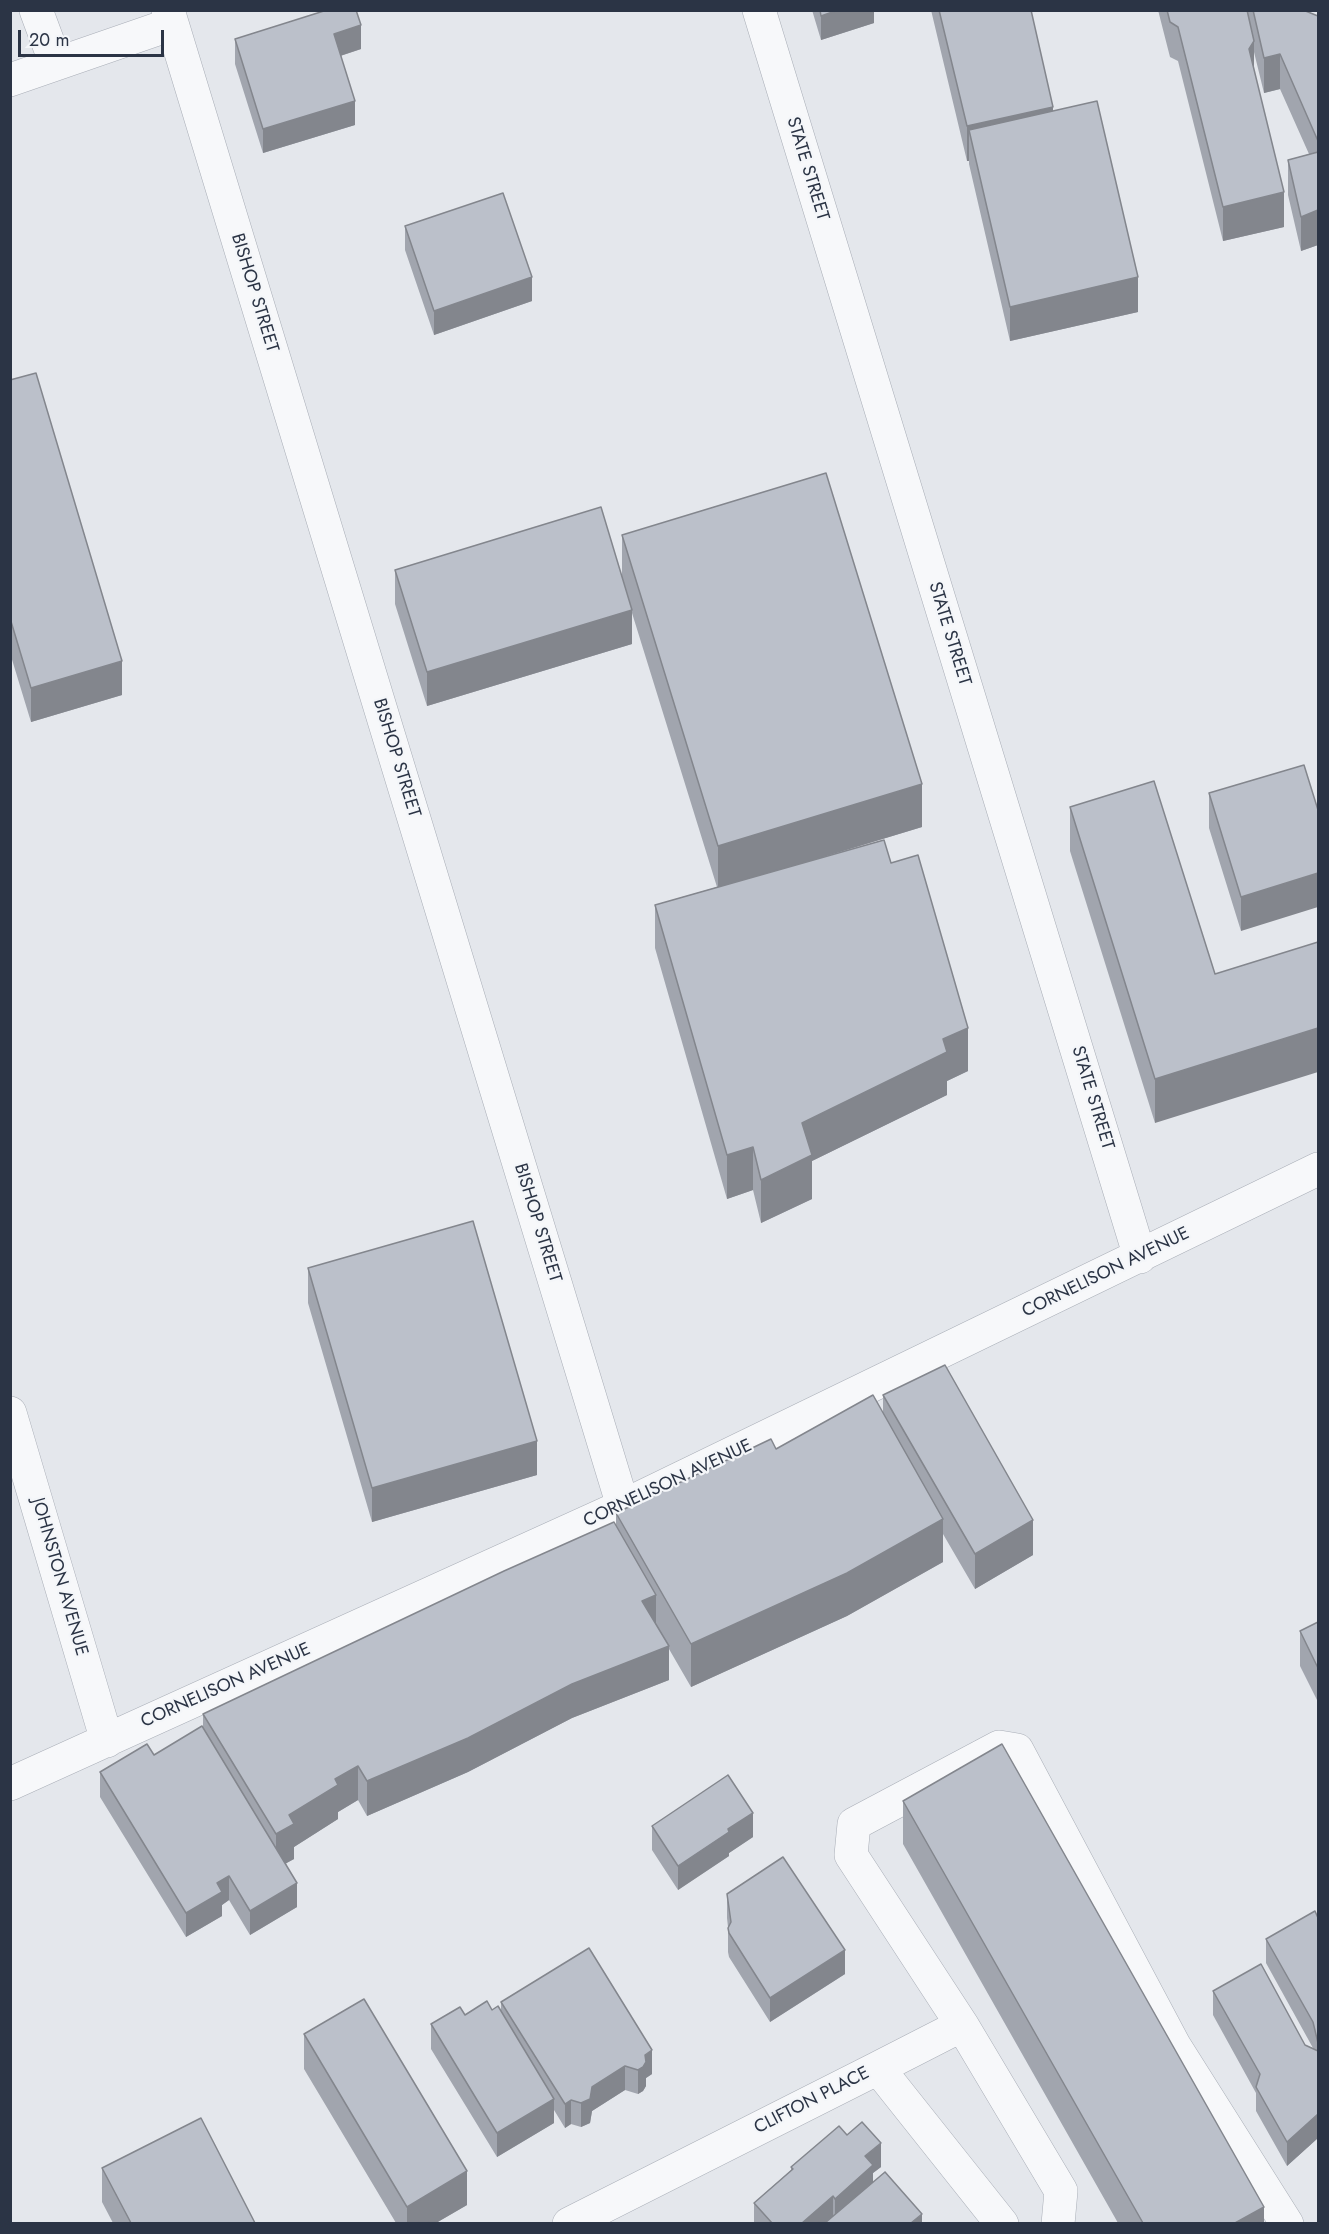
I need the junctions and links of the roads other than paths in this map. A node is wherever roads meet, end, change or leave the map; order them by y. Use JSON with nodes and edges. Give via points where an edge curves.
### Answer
{"nodes":[{"id":1,"x":36,"y":10,"type":"edge"},
{"id":2,"x":759,"y":10,"type":"edge"},
{"id":3,"x":170,"y":17,"type":"edge"},
{"id":4,"x":56,"y":64,"type":"junction"},
{"id":5,"x":10,"y":80,"type":"edge"},
{"id":6,"x":1318,"y":1169,"type":"edge"},
{"id":7,"x":1140,"y":1257,"type":"junction"},
{"id":8,"x":10,"y":1413,"type":"edge"},
{"id":9,"x":623,"y":1506,"type":"junction"},
{"id":10,"x":107,"y":1741,"type":"junction"},
{"id":11,"x":10,"y":1784,"type":"edge"},
{"id":12,"x":962,"y":2025,"type":"junction"},
{"id":13,"x":878,"y":2068,"type":"junction"},
{"id":14,"x":569,"y":2223,"type":"edge"},
{"id":15,"x":1002,"y":2223,"type":"edge"},
{"id":16,"x":1058,"y":2223,"type":"edge"},
{"id":17,"x":1287,"y":2223,"type":"edge"}],
"edges":[{"from":1,"to":4,"type":"street"},
{"from":2,"to":7,"type":"street","name":"STATE STREET"},
{"from":3,"to":4,"type":"street"},
{"from":3,"to":9,"type":"street","name":"BISHOP STREET"},
{"from":4,"to":5,"type":"street"},
{"from":6,"to":7,"type":"street","name":"CORNELISON AVENUE"},
{"from":7,"to":9,"type":"street","name":"CORNELISON AVENUE"},
{"from":8,"to":10,"type":"street","name":"JOHNSTON AVENUE"},
{"from":9,"to":10,"type":"street","name":"CORNELISON AVENUE"},
{"from":10,"to":11,"type":"street","name":"CORNELISON AVENUE"},
{"from":12,"to":13,"type":"street"},
{"from":12,"to":16,"type":"street","via":[[1061,2191]]},
{"from":12,"to":17,"type":"street","via":[[851,1856],[854,1824],[999,1748],[1017,1750],[1174,2045]]},
{"from":13,"to":14,"type":"street","name":"CLIFTON PLACE"},
{"from":13,"to":15,"type":"street","name":"CLIFTON PLACE"}]}
